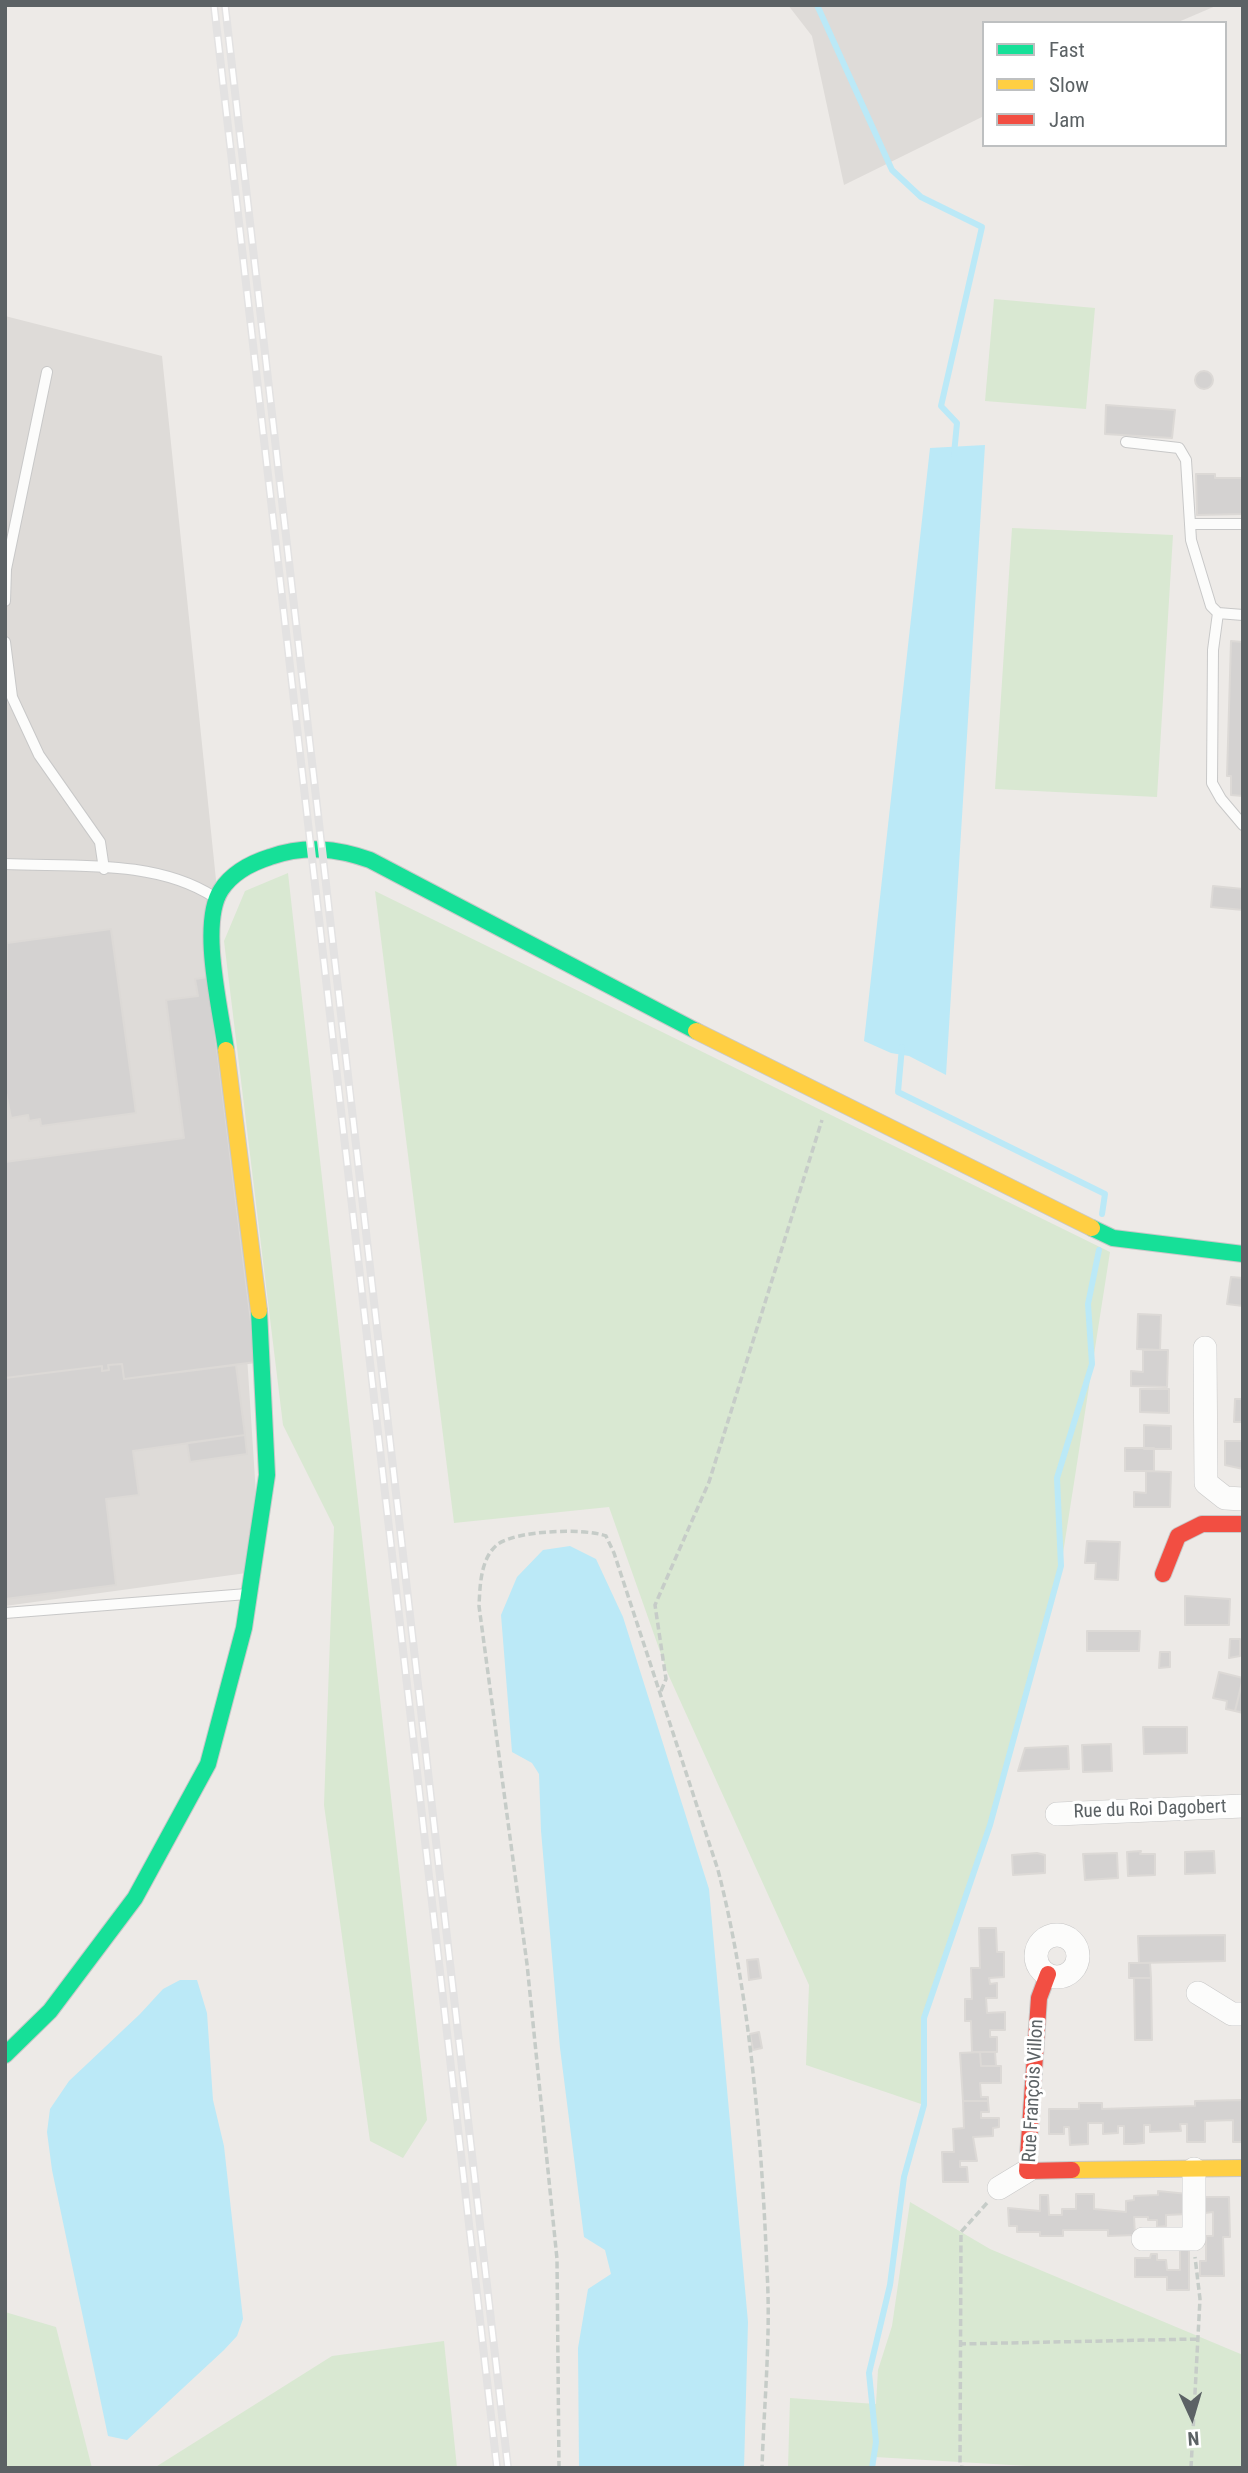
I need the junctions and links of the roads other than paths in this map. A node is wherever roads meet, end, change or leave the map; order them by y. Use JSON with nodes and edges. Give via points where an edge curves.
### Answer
{"nodes":[{"id":1,"x":47,"y":372,"type":"dead end"},
{"id":2,"x":1126,"y":442,"type":"dead end"},
{"id":3,"x":1190,"y":524,"type":"junction"},
{"id":4,"x":1243,"y":524,"type":"edge"},
{"id":5,"x":5,"y":601,"type":"edge"},
{"id":6,"x":1218,"y":613,"type":"junction"},
{"id":7,"x":1243,"y":615,"type":"edge"},
{"id":8,"x":5,"y":642,"type":"edge"},
{"id":9,"x":1243,"y":825,"type":"edge"},
{"id":10,"x":5,"y":864,"type":"edge"},
{"id":11,"x":104,"y":869,"type":"junction"},
{"id":12,"x":217,"y":899,"type":"junction"},
{"id":13,"x":1243,"y":1254,"type":"edge"},
{"id":14,"x":1205,"y":1348,"type":"dead end"},
{"id":15,"x":1243,"y":1499,"type":"edge"},
{"id":16,"x":1243,"y":1524,"type":"edge"},
{"id":17,"x":1163,"y":1574,"type":"dead end"},
{"id":18,"x":250,"y":1594,"type":"junction"},
{"id":19,"x":5,"y":1613,"type":"edge"},
{"id":20,"x":1243,"y":1806,"type":"edge"},
{"id":21,"x":1057,"y":1814,"type":"dead end"},
{"id":22,"x":1048,"y":1974,"type":"dead end"},
{"id":23,"x":1198,"y":1993,"type":"dead end"},
{"id":24,"x":1243,"y":2014,"type":"edge"},
{"id":25,"x":5,"y":2055,"type":"edge"},
{"id":26,"x":1243,"y":2168,"type":"edge"},
{"id":27,"x":1194,"y":2169,"type":"junction"},
{"id":28,"x":1027,"y":2171,"type":"junction"},
{"id":29,"x":999,"y":2188,"type":"road end"},
{"id":30,"x":1143,"y":2239,"type":"dead end"}],
"edges":[{"from":1,"to":5,"type":"lane","via":[[6,569]]},
{"from":2,"to":3,"type":"lane","via":[[1179,448],[1186,460]]},
{"from":3,"to":4,"type":"lane"},
{"from":3,"to":6,"type":"lane","via":[[1211,606]]},
{"from":6,"to":7,"type":"lane"},
{"from":6,"to":9,"type":"lane","via":[[1213,650],[1212,783]]},
{"from":8,"to":11,"type":"lane","via":[[12,697],[40,755],[100,842]]},
{"from":10,"to":11,"type":"lane"},
{"from":11,"to":12,"type":"lane","via":[[139,870],[200,888]]},
{"from":12,"to":13,"type":"street","via":[[236,874],[275,856],[316,849],[370,860],[828,1099],[1113,1238]]},
{"from":12,"to":18,"type":"street","via":[[213,946],[259,1305],[264,1379],[267,1475]]},
{"from":14,"to":15,"type":"street","via":[[1206,1483],[1224,1498]]},
{"from":16,"to":17,"type":"street","via":[[1202,1524],[1178,1536]]},
{"from":18,"to":19,"type":"lane"},
{"from":18,"to":25,"type":"street","via":[[201,1777],[135,1898],[50,2011]]},
{"from":20,"to":21,"type":"street","name":"Rue du Roi Dagobert"},
{"from":22,"to":28,"type":"street","name":"Rue François Villon","via":[[1039,1998]]},
{"from":23,"to":24,"type":"street","via":[[1232,2014]]},
{"from":26,"to":27,"type":"street","name":"Rue François Villon"},
{"from":27,"to":28,"type":"street","name":"Rue François Villon"},
{"from":27,"to":30,"type":"street","via":[[1194,2239]]},
{"from":28,"to":29,"type":"street"}]}
